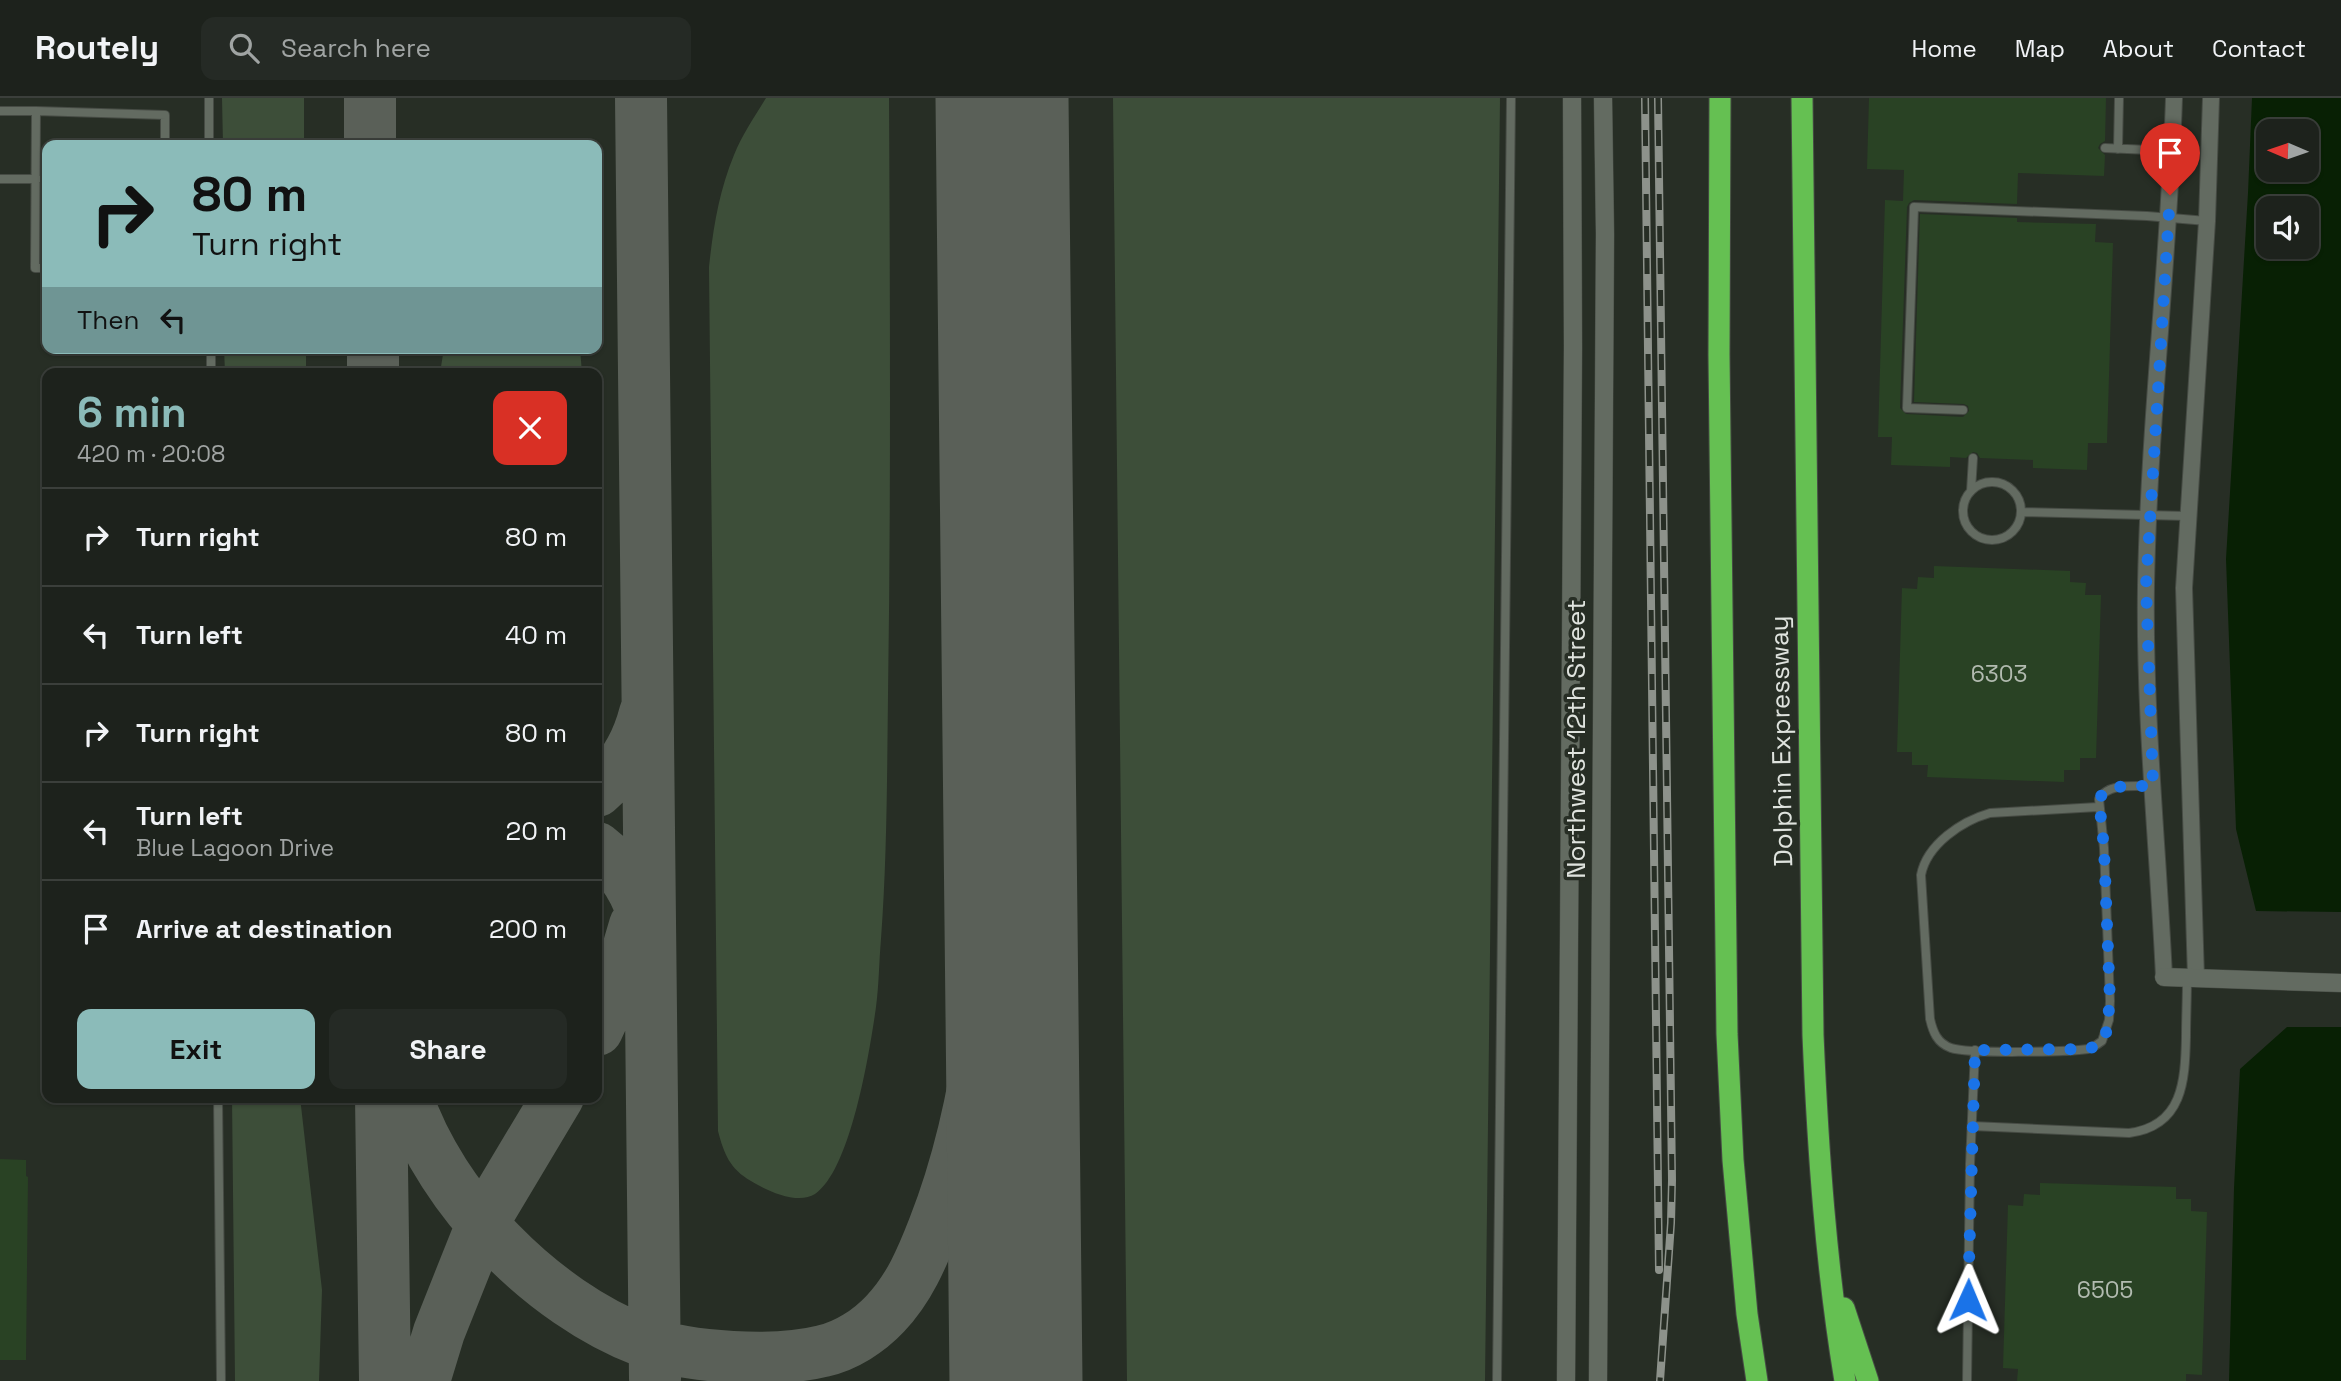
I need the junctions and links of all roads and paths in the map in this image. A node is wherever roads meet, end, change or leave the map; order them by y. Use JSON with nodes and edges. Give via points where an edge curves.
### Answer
{"nodes":[{"id":1,"x":209,"y":98,"type":"edge"},
{"id":2,"x":1511,"y":98,"type":"edge"},
{"id":3,"x":1572,"y":98,"type":"edge"},
{"id":4,"x":1603,"y":98,"type":"edge"},
{"id":5,"x":1720,"y":98,"type":"edge"},
{"id":6,"x":1802,"y":98,"type":"edge"},
{"id":7,"x":2119,"y":98,"type":"edge"},
{"id":8,"x":2174,"y":98,"type":"edge"},
{"id":9,"x":2211,"y":98,"type":"edge"},
{"id":10,"x":0,"y":111,"type":"edge"},
{"id":11,"x":36,"y":111,"type":"junction"},
{"id":12,"x":165,"y":140,"type":"edge"},
{"id":13,"x":209,"y":140,"type":"edge"},
{"id":14,"x":2105,"y":148,"type":"dead end"},
{"id":15,"x":2118,"y":149,"type":"junction"},
{"id":16,"x":2172,"y":151,"type":"junction"},
{"id":17,"x":0,"y":179,"type":"edge"},
{"id":18,"x":37,"y":179,"type":"junction"},
{"id":19,"x":2169,"y":218,"type":"junction"},
{"id":20,"x":2207,"y":221,"type":"junction"},
{"id":21,"x":42,"y":268,"type":"edge"},
{"id":22,"x":1963,"y":410,"type":"dead end"},
{"id":23,"x":1972,"y":458,"type":"dead end"},
{"id":24,"x":1971,"y":491,"type":"junction"},
{"id":25,"x":2021,"y":512,"type":"junction"},
{"id":26,"x":2149,"y":515,"type":"junction"},
{"id":27,"x":2187,"y":516,"type":"junction"},
{"id":28,"x":2153,"y":786,"type":"junction"},
{"id":29,"x":2098,"y":807,"type":"junction"},
{"id":30,"x":2164,"y":977,"type":"joint"},
{"id":31,"x":2192,"y":978,"type":"junction"},
{"id":32,"x":2341,"y":983,"type":"edge"},
{"id":33,"x":1975,"y":1050,"type":"junction"},
{"id":34,"x":218,"y":1103,"type":"edge"},
{"id":35,"x":1972,"y":1126,"type":"junction"},
{"id":36,"x":1829,"y":1259,"type":"junction"},
{"id":37,"x":221,"y":1381,"type":"edge"},
{"id":38,"x":1497,"y":1381,"type":"edge"},
{"id":39,"x":1566,"y":1381,"type":"edge"},
{"id":40,"x":1598,"y":1381,"type":"edge"},
{"id":41,"x":1756,"y":1381,"type":"edge"},
{"id":42,"x":1845,"y":1381,"type":"edge"},
{"id":43,"x":1868,"y":1381,"type":"edge"},
{"id":44,"x":1967,"y":1381,"type":"edge"}],
"edges":[{"from":1,"to":13,"type":"lane"},
{"from":2,"to":38,"type":"lane"},
{"from":3,"to":39,"type":"main road","name":"Northwest 12th Street"},
{"from":4,"to":40,"type":"main road","name":"Northwest 12th Street"},
{"from":5,"to":41,"type":"highway","via":[[1727,1034],[1733,1160]]},
{"from":6,"to":36,"type":"highway","name":"Dolphin Expressway","via":[[1811,953],[1816,1117]]},
{"from":7,"to":15,"type":"lane"},
{"from":8,"to":16,"type":"street"},
{"from":9,"to":20,"type":"street"},
{"from":10,"to":11,"type":"lane"},
{"from":11,"to":12,"type":"lane","via":[[165,115]]},
{"from":11,"to":18,"type":"lane"},
{"from":14,"to":15,"type":"lane"},
{"from":15,"to":16,"type":"lane"},
{"from":16,"to":19,"type":"street"},
{"from":17,"to":18,"type":"lane"},
{"from":18,"to":21,"type":"lane","via":[[35,268]]},
{"from":19,"to":20,"type":"lane"},
{"from":19,"to":22,"type":"lane","via":[[1914,207],[1908,408]]},
{"from":19,"to":26,"type":"street"},
{"from":20,"to":27,"type":"street"},
{"from":23,"to":24,"type":"lane"},
{"from":24,"to":25,"type":"lane","via":[[1986,482],[2003,484],[2016,495]]},
{"from":24,"to":25,"type":"lane","via":[[1965,499],[1964,517],[1981,538],[2008,535]]},
{"from":25,"to":26,"type":"lane"},
{"from":26,"to":27,"type":"lane"},
{"from":26,"to":28,"type":"street","via":[[2147,619]]},
{"from":27,"to":31,"type":"street","via":[[2184,636],[2196,918]]},
{"from":28,"to":29,"type":"lane","via":[[2107,790]]},
{"from":28,"to":30,"type":"street"},
{"from":29,"to":33,"type":"lane","via":[[2110,1001],[2106,1033],[2096,1046],[2087,1049]]},
{"from":29,"to":33,"type":"lane","via":[[1990,813],[1957,830],[1928,855],[1921,875],[1932,1028],[1943,1044]]},
{"from":30,"to":31,"type":"main road"},
{"from":31,"to":32,"type":"main road"},
{"from":31,"to":35,"type":"lane","via":[[2183,1084],[2174,1107],[2157,1124],[2129,1133]]},
{"from":33,"to":35,"type":"lane"},
{"from":34,"to":37,"type":"lane"},
{"from":35,"to":44,"type":"lane"},
{"from":36,"to":42,"type":"highway","name":"Dolphin Expressway"},
{"from":36,"to":43,"type":"highway"}]}
